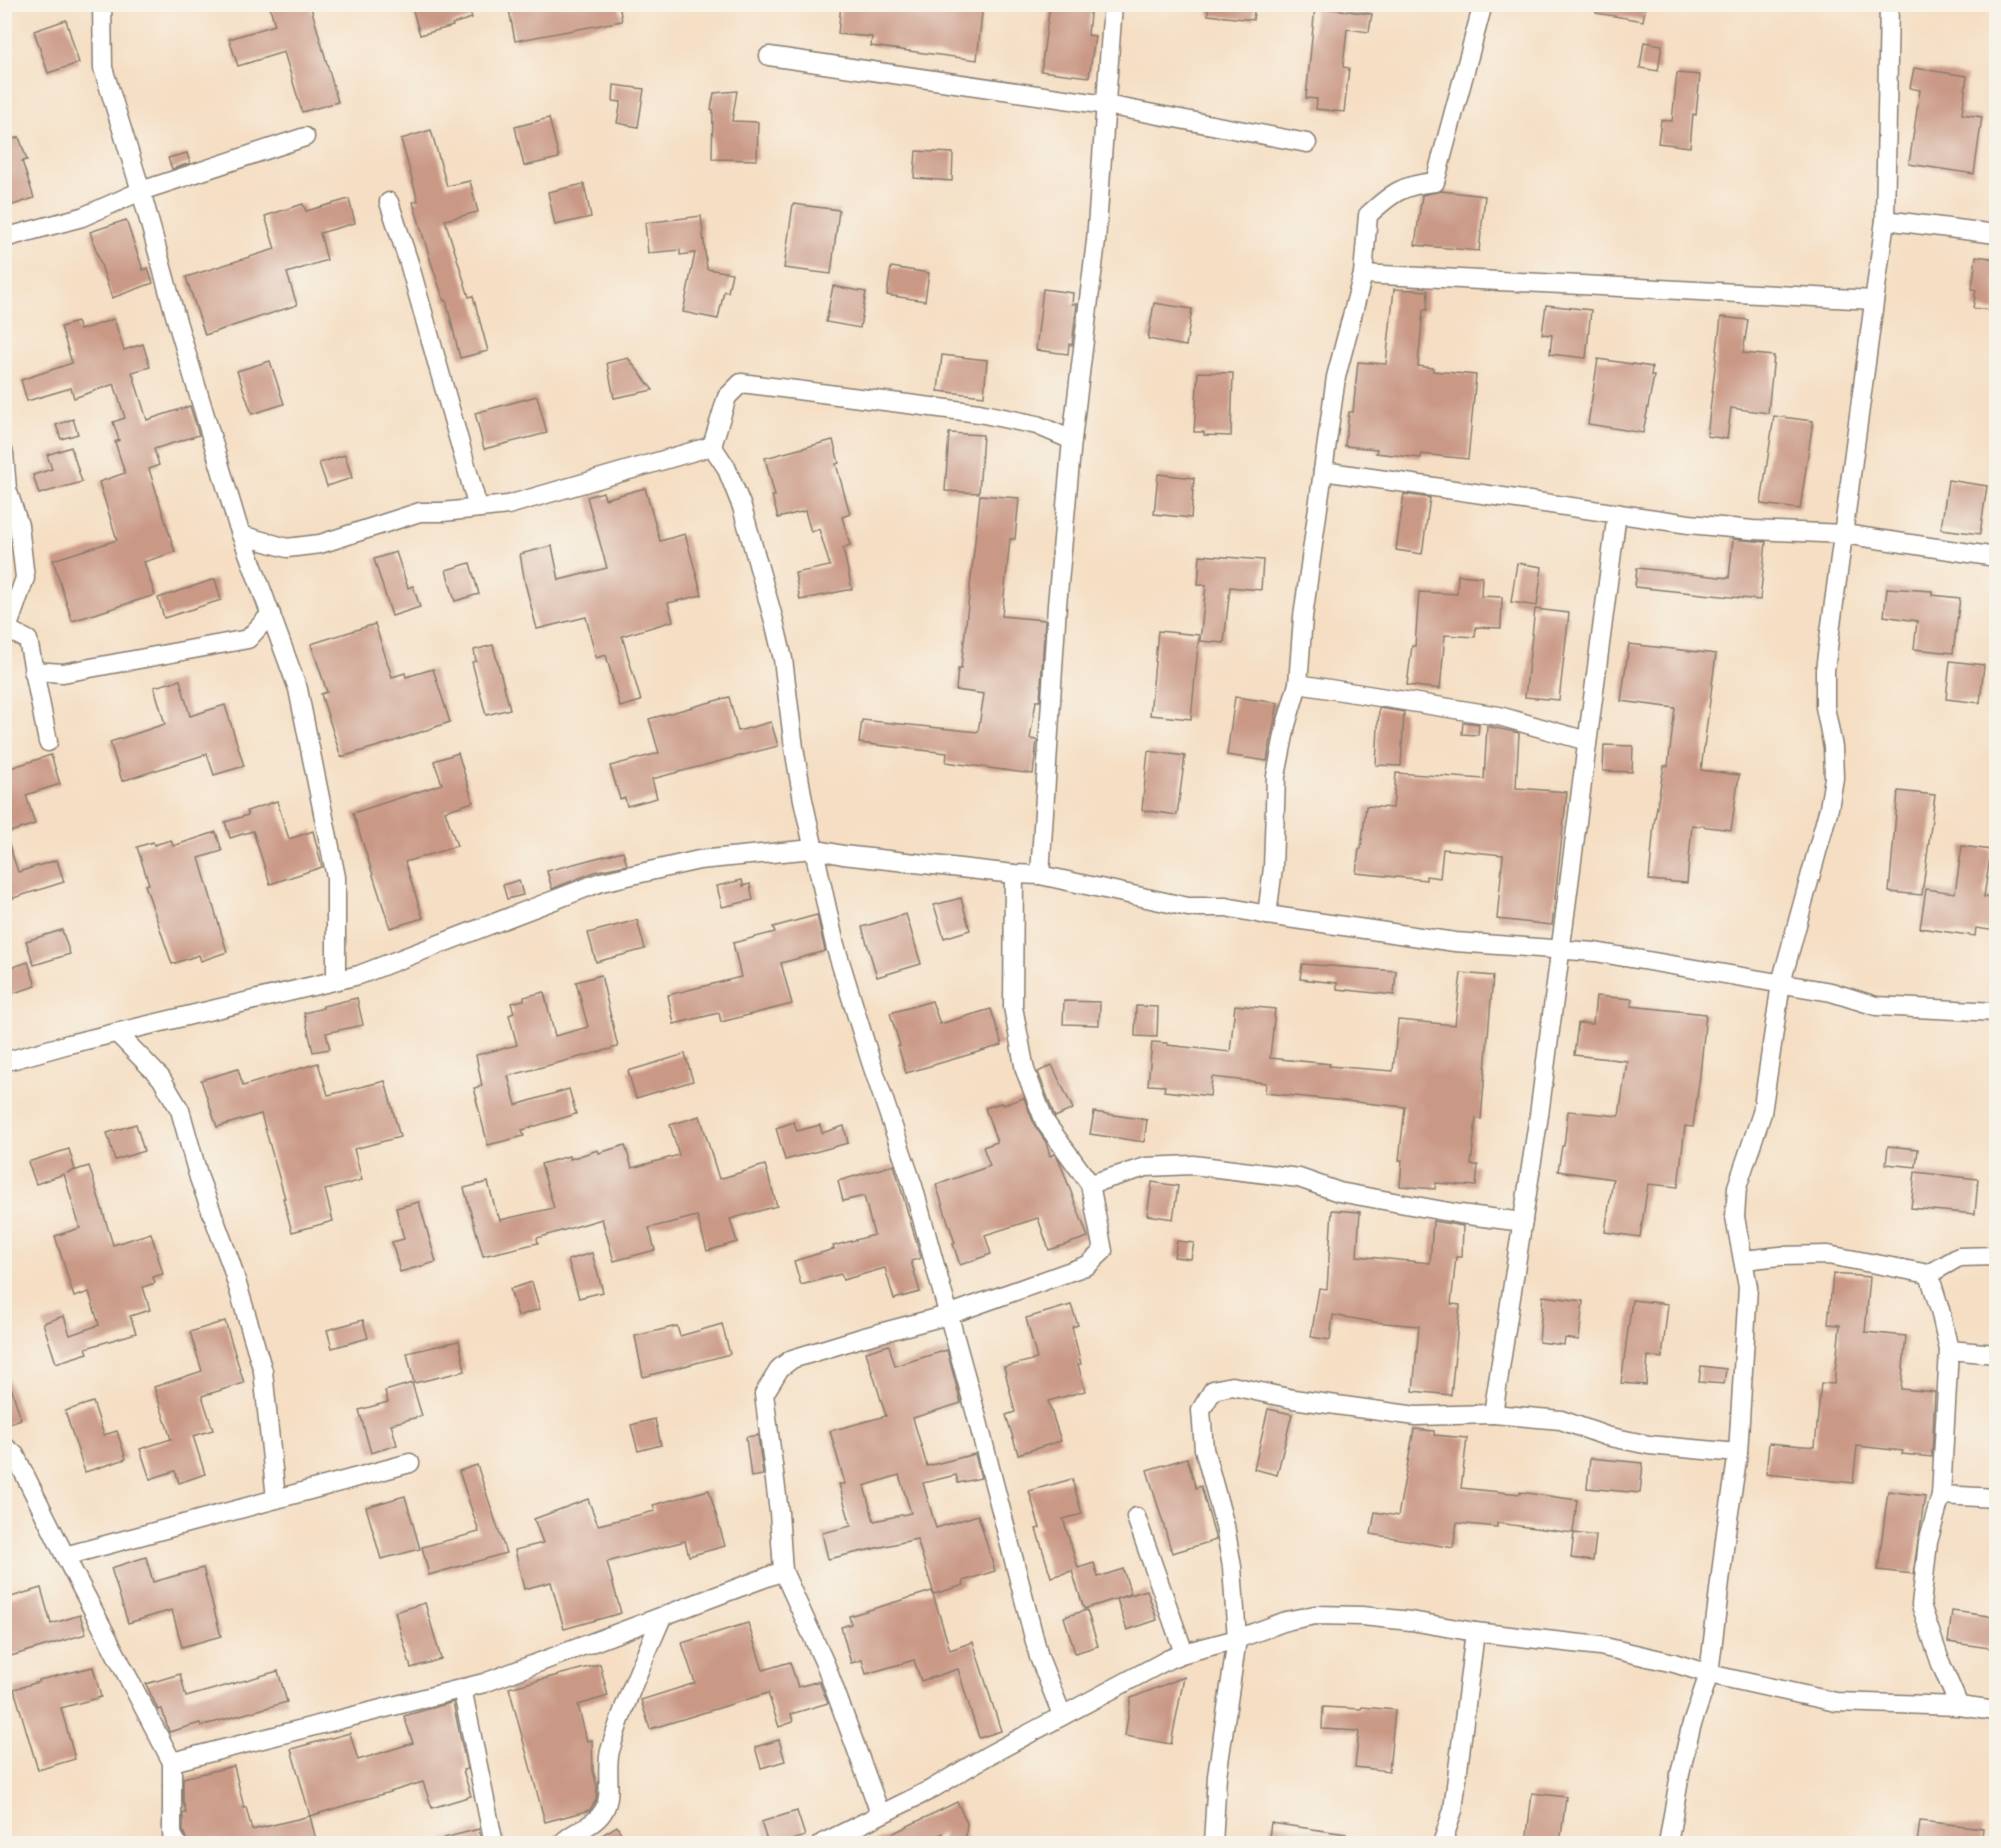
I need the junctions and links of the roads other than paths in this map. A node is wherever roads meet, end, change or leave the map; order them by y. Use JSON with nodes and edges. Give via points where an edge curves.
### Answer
{"nodes":[{"id":1,"x":102,"y":4,"type":"edge"},
{"id":2,"x":1113,"y":4,"type":"edge"},
{"id":3,"x":1483,"y":4,"type":"edge"},
{"id":4,"x":1889,"y":4,"type":"edge"},
{"id":5,"x":769,"y":56,"type":"dead end"},
{"id":6,"x":1106,"y":105,"type":"junction"},
{"id":7,"x":304,"y":137,"type":"dead end"},
{"id":8,"x":1307,"y":143,"type":"dead end"},
{"id":9,"x":141,"y":191,"type":"junction"},
{"id":10,"x":389,"y":202,"type":"dead end"},
{"id":11,"x":1885,"y":220,"type":"junction"},
{"id":12,"x":1996,"y":234,"type":"edge"},
{"id":13,"x":4,"y":238,"type":"edge"},
{"id":14,"x":1363,"y":274,"type":"junction"},
{"id":15,"x":1874,"y":300,"type":"junction"},
{"id":16,"x":1072,"y":440,"type":"junction"},
{"id":17,"x":712,"y":446,"type":"junction"},
{"id":18,"x":4,"y":453,"type":"edge"},
{"id":19,"x":1323,"y":471,"type":"junction"},
{"id":20,"x":478,"y":508,"type":"junction"},
{"id":21,"x":1617,"y":513,"type":"junction"},
{"id":22,"x":1844,"y":534,"type":"junction"},
{"id":23,"x":241,"y":535,"type":"junction"},
{"id":24,"x":1996,"y":557,"type":"edge"},
{"id":25,"x":18,"y":598,"type":"junction"},
{"id":26,"x":270,"y":614,"type":"junction"},
{"id":27,"x":6,"y":629,"type":"edge"},
{"id":28,"x":28,"y":640,"type":"junction"},
{"id":29,"x":33,"y":671,"type":"junction"},
{"id":30,"x":1298,"y":684,"type":"junction"},
{"id":31,"x":1587,"y":741,"type":"junction"},
{"id":32,"x":48,"y":742,"type":"dead end"},
{"id":33,"x":813,"y":849,"type":"junction"},
{"id":34,"x":1014,"y":874,"type":"junction"},
{"id":35,"x":1040,"y":875,"type":"junction"},
{"id":36,"x":1267,"y":915,"type":"junction"},
{"id":37,"x":1560,"y":949,"type":"junction"},
{"id":38,"x":336,"y":980,"type":"junction"},
{"id":39,"x":1781,"y":983,"type":"junction"},
{"id":40,"x":1996,"y":1012,"type":"edge"},
{"id":41,"x":117,"y":1033,"type":"junction"},
{"id":42,"x":4,"y":1062,"type":"edge"},
{"id":43,"x":1090,"y":1184,"type":"junction"},
{"id":44,"x":1523,"y":1222,"type":"junction"},
{"id":45,"x":1996,"y":1256,"type":"edge"},
{"id":46,"x":1744,"y":1260,"type":"junction"},
{"id":47,"x":1929,"y":1274,"type":"junction"},
{"id":48,"x":948,"y":1315,"type":"junction"},
{"id":49,"x":1949,"y":1350,"type":"junction"},
{"id":50,"x":1996,"y":1354,"type":"edge"},
{"id":51,"x":1493,"y":1414,"type":"junction"},
{"id":52,"x":4,"y":1446,"type":"edge"},
{"id":53,"x":1738,"y":1453,"type":"junction"},
{"id":54,"x":411,"y":1463,"type":"dead end"},
{"id":55,"x":1941,"y":1495,"type":"junction"},
{"id":56,"x":1996,"y":1498,"type":"edge"},
{"id":57,"x":276,"y":1499,"type":"junction"},
{"id":58,"x":1136,"y":1517,"type":"dead end"},
{"id":59,"x":65,"y":1556,"type":"junction"},
{"id":60,"x":783,"y":1571,"type":"junction"},
{"id":61,"x":662,"y":1617,"type":"junction"},
{"id":62,"x":1475,"y":1632,"type":"junction"},
{"id":63,"x":1237,"y":1639,"type":"junction"},
{"id":64,"x":1184,"y":1653,"type":"junction"},
{"id":65,"x":1709,"y":1674,"type":"junction"},
{"id":66,"x":462,"y":1688,"type":"junction"},
{"id":67,"x":1959,"y":1706,"type":"junction"},
{"id":68,"x":1996,"y":1711,"type":"edge"},
{"id":69,"x":1062,"y":1715,"type":"junction"},
{"id":70,"x":172,"y":1762,"type":"junction"},
{"id":71,"x":880,"y":1813,"type":"junction"},
{"id":72,"x":177,"y":1844,"type":"edge"},
{"id":73,"x":494,"y":1844,"type":"edge"},
{"id":74,"x":561,"y":1844,"type":"edge"},
{"id":75,"x":821,"y":1844,"type":"edge"},
{"id":76,"x":1213,"y":1844,"type":"edge"},
{"id":77,"x":1442,"y":1844,"type":"edge"},
{"id":78,"x":1668,"y":1844,"type":"edge"}],
"edges":[{"from":1,"to":9,"type":"street","via":[[103,68]]},
{"from":2,"to":6,"type":"street"},
{"from":3,"to":14,"type":"street","via":[[1435,182],[1392,193],[1368,216]]},
{"from":4,"to":11,"type":"street"},
{"from":5,"to":6,"type":"street"},
{"from":6,"to":8,"type":"street"},
{"from":6,"to":16,"type":"street","via":[[1096,241]]},
{"from":7,"to":9,"type":"street"},
{"from":9,"to":13,"type":"street","via":[[82,217]]},
{"from":9,"to":23,"type":"street"},
{"from":10,"to":20,"type":"street"},
{"from":11,"to":12,"type":"street"},
{"from":11,"to":15,"type":"street"},
{"from":14,"to":15,"type":"street"},
{"from":14,"to":19,"type":"street","via":[[1336,377]]},
{"from":15,"to":22,"type":"street"},
{"from":16,"to":17,"type":"street","via":[[1037,425],[979,413],[741,383],[727,397]]},
{"from":16,"to":35,"type":"street"},
{"from":17,"to":20,"type":"street","via":[[508,505]]},
{"from":17,"to":33,"type":"street","via":[[726,467],[742,507],[774,621]]},
{"from":18,"to":25,"type":"street","via":[[7,489],[19,525],[25,578]]},
{"from":19,"to":21,"type":"street"},
{"from":19,"to":30,"type":"street"},
{"from":20,"to":23,"type":"street","via":[[420,512],[320,544],[287,548]]},
{"from":21,"to":22,"type":"street","via":[[1753,530]]},
{"from":21,"to":31,"type":"street"},
{"from":22,"to":24,"type":"street"},
{"from":22,"to":39,"type":"street","via":[[1825,670],[1825,707],[1834,778]]},
{"from":23,"to":26,"type":"street"},
{"from":25,"to":27,"type":"street"},
{"from":25,"to":28,"type":"street"},
{"from":26,"to":29,"type":"street","via":[[248,639],[63,673]]},
{"from":26,"to":38,"type":"street","via":[[298,689],[336,877]]},
{"from":27,"to":28,"type":"street"},
{"from":28,"to":29,"type":"street"},
{"from":29,"to":32,"type":"street"},
{"from":30,"to":31,"type":"street","via":[[1498,716]]},
{"from":30,"to":36,"type":"street","via":[[1276,776]]},
{"from":31,"to":37,"type":"street"},
{"from":33,"to":34,"type":"street"},
{"from":33,"to":38,"type":"street","via":[[699,860],[601,882],[359,975]]},
{"from":33,"to":48,"type":"street","via":[[835,945],[913,1186]]},
{"from":34,"to":35,"type":"street"},
{"from":34,"to":43,"type":"street","via":[[1013,1007],[1024,1070],[1045,1122]]},
{"from":35,"to":36,"type":"street","via":[[1188,907],[1226,907]]},
{"from":36,"to":37,"type":"street","via":[[1455,942]]},
{"from":37,"to":39,"type":"street"},
{"from":37,"to":44,"type":"street"},
{"from":38,"to":41,"type":"street"},
{"from":39,"to":40,"type":"street","via":[[1831,992],[1876,1006]]},
{"from":39,"to":46,"type":"street","via":[[1762,1113],[1737,1187],[1735,1217]]},
{"from":41,"to":42,"type":"street"},
{"from":41,"to":57,"type":"street","via":[[161,1078],[180,1110],[263,1371]]},
{"from":43,"to":44,"type":"street","via":[[1146,1167],[1193,1165],[1299,1178],[1340,1192]]},
{"from":43,"to":48,"type":"street","via":[[1103,1251],[1088,1265]]},
{"from":44,"to":51,"type":"street"},
{"from":45,"to":47,"type":"street","via":[[1959,1257]]},
{"from":46,"to":47,"type":"street","via":[[1828,1255]]},
{"from":46,"to":53,"type":"street","via":[[1748,1287]]},
{"from":47,"to":49,"type":"street"},
{"from":48,"to":60,"type":"street","via":[[792,1359],[780,1368],[765,1394]]},
{"from":48,"to":69,"type":"street","via":[[1039,1657]]},
{"from":49,"to":50,"type":"street"},
{"from":49,"to":55,"type":"street"},
{"from":51,"to":53,"type":"street","via":[[1561,1420],[1606,1436],[1649,1445]]},
{"from":51,"to":63,"type":"street","via":[[1416,1416],[1293,1399],[1232,1386],[1213,1390],[1201,1410],[1204,1449],[1225,1526]]},
{"from":52,"to":59,"type":"street","via":[[15,1455]]},
{"from":53,"to":65,"type":"street"},
{"from":54,"to":57,"type":"street"},
{"from":55,"to":56,"type":"street"},
{"from":55,"to":67,"type":"street","via":[[1928,1542],[1922,1605]]},
{"from":57,"to":59,"type":"street"},
{"from":58,"to":64,"type":"street"},
{"from":59,"to":70,"type":"street"},
{"from":60,"to":61,"type":"street"},
{"from":60,"to":71,"type":"street","via":[[826,1666]]},
{"from":61,"to":66,"type":"street"},
{"from":61,"to":74,"type":"street","via":[[610,1752],[609,1791],[604,1810],[589,1826]]},
{"from":62,"to":63,"type":"street","via":[[1411,1621],[1315,1615]]},
{"from":62,"to":65,"type":"street","via":[[1600,1646]]},
{"from":62,"to":77,"type":"street","via":[[1453,1810]]},
{"from":63,"to":64,"type":"street"},
{"from":63,"to":76,"type":"street","via":[[1217,1776]]},
{"from":64,"to":69,"type":"street"},
{"from":65,"to":67,"type":"street","via":[[1836,1702]]},
{"from":65,"to":78,"type":"street","via":[[1691,1727]]},
{"from":66,"to":70,"type":"street"},
{"from":66,"to":73,"type":"street"},
{"from":67,"to":68,"type":"street"},
{"from":69,"to":71,"type":"street","via":[[930,1790]]},
{"from":70,"to":72,"type":"street","via":[[172,1834]]},
{"from":71,"to":75,"type":"street"}]}
